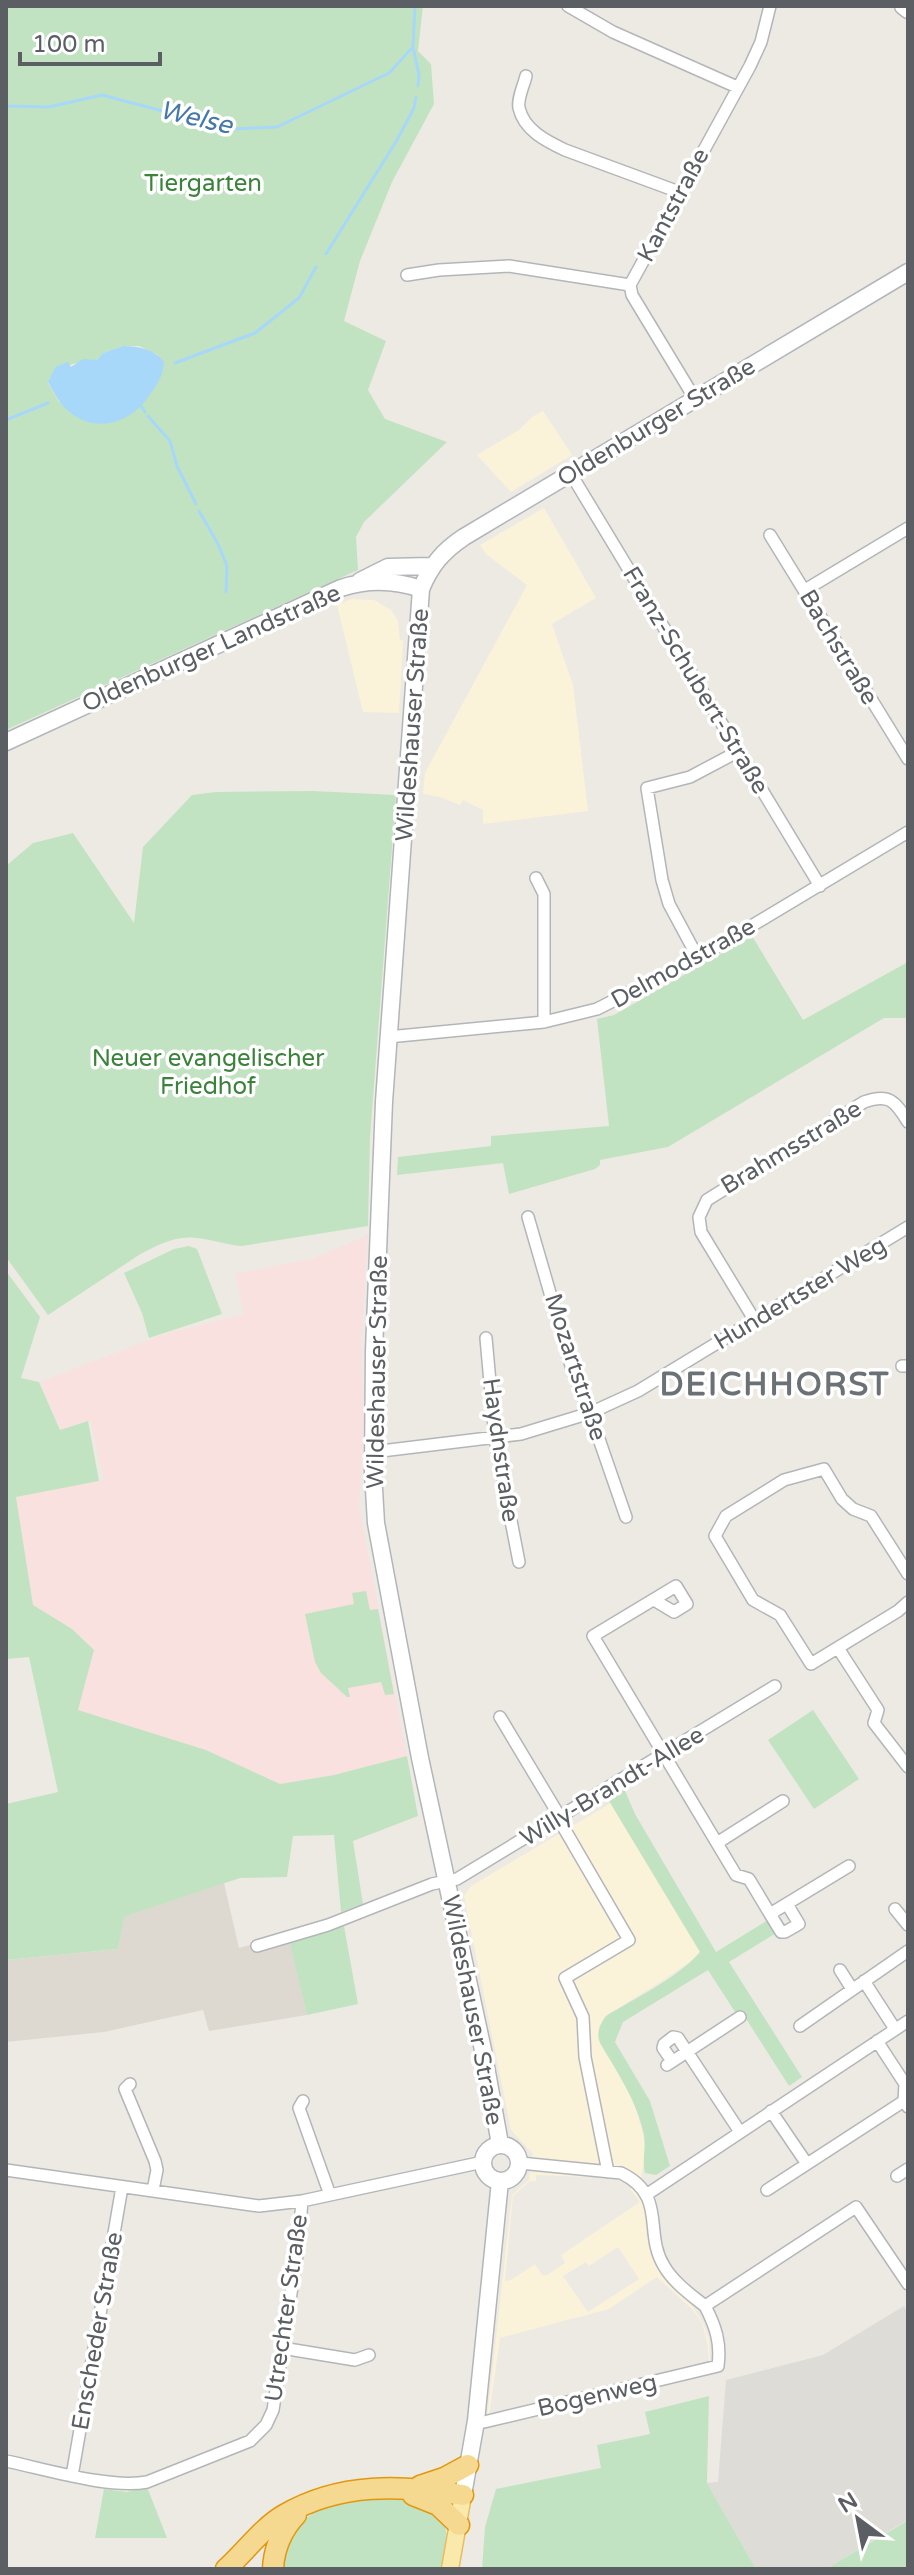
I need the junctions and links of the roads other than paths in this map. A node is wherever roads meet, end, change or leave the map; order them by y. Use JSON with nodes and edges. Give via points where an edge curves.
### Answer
{"nodes":[{"id":1,"x":568,"y":6,"type":"edge"},
{"id":2,"x":770,"y":6,"type":"edge"},
{"id":3,"x":526,"y":76,"type":"dead end"},
{"id":4,"x":737,"y":87,"type":"junction"},
{"id":5,"x":679,"y":192,"type":"junction"},
{"id":6,"x":908,"y":272,"type":"edge"},
{"id":7,"x":407,"y":275,"type":"dead end"},
{"id":8,"x":630,"y":285,"type":"junction"},
{"id":9,"x":695,"y":399,"type":"junction"},
{"id":10,"x":571,"y":474,"type":"junction"},
{"id":11,"x":908,"y":528,"type":"edge"},
{"id":12,"x":770,"y":535,"type":"dead end"},
{"id":13,"x":431,"y":566,"type":"junction"},
{"id":14,"x":359,"y":582,"type":"junction"},
{"id":15,"x":421,"y":589,"type":"junction"},
{"id":16,"x":805,"y":590,"type":"junction"},
{"id":17,"x":6,"y":742,"type":"edge"},
{"id":18,"x":739,"y":751,"type":"junction"},
{"id":19,"x":908,"y":759,"type":"edge"},
{"id":20,"x":908,"y":832,"type":"edge"},
{"id":21,"x":536,"y":878,"type":"dead end"},
{"id":22,"x":820,"y":886,"type":"junction"},
{"id":23,"x":698,"y":958,"type":"junction"},
{"id":24,"x":544,"y":1022,"type":"junction"},
{"id":25,"x":388,"y":1037,"type":"junction"},
{"id":26,"x":908,"y":1122,"type":"edge"},
{"id":27,"x":528,"y":1217,"type":"dead end"},
{"id":28,"x":908,"y":1227,"type":"edge"},
{"id":29,"x":755,"y":1321,"type":"junction"},
{"id":30,"x":486,"y":1338,"type":"dead end"},
{"id":31,"x":590,"y":1413,"type":"junction"},
{"id":32,"x":495,"y":1438,"type":"junction"},
{"id":33,"x":373,"y":1452,"type":"junction"},
{"id":34,"x":626,"y":1517,"type":"dead end"},
{"id":35,"x":519,"y":1562,"type":"dead end"},
{"id":36,"x":908,"y":1574,"type":"edge"},
{"id":37,"x":654,"y":1600,"type":"dead end"},
{"id":38,"x":908,"y":1602,"type":"edge"},
{"id":39,"x":838,"y":1648,"type":"junction"},
{"id":40,"x":775,"y":1686,"type":"dead end"},
{"id":41,"x":500,"y":1717,"type":"dead end"},
{"id":42,"x":663,"y":1754,"type":"junction"},
{"id":43,"x":908,"y":1767,"type":"edge"},
{"id":44,"x":783,"y":1801,"type":"dead end"},
{"id":45,"x":559,"y":1817,"type":"junction"},
{"id":46,"x":717,"y":1843,"type":"junction"},
{"id":47,"x":849,"y":1866,"type":"dead end"},
{"id":48,"x":447,"y":1882,"type":"junction"},
{"id":49,"x":787,"y":1904,"type":"junction"},
{"id":50,"x":895,"y":1909,"type":"dead end"},
{"id":51,"x":770,"y":1914,"type":"junction"},
{"id":52,"x":908,"y":1925,"type":"edge"},
{"id":53,"x":257,"y":1946,"type":"dead end"},
{"id":54,"x":908,"y":1951,"type":"edge"},
{"id":55,"x":840,"y":1970,"type":"dead end"},
{"id":56,"x":864,"y":1981,"type":"junction"},
{"id":57,"x":852,"y":1989,"type":"junction"},
{"id":58,"x":740,"y":2017,"type":"dead end"},
{"id":59,"x":908,"y":2021,"type":"edge"},
{"id":60,"x":800,"y":2026,"type":"dead end"},
{"id":61,"x":895,"y":2029,"type":"junction"},
{"id":62,"x":877,"y":2041,"type":"junction"},
{"id":63,"x":687,"y":2051,"type":"junction"},
{"id":64,"x":130,"y":2084,"type":"dead end"},
{"id":65,"x":906,"y":2098,"type":"edge"},
{"id":66,"x":303,"y":2101,"type":"dead end"},
{"id":67,"x":771,"y":2111,"type":"junction"},
{"id":68,"x":740,"y":2132,"type":"junction"},
{"id":69,"x":500,"y":2144,"type":"junction"},
{"id":70,"x":483,"y":2162,"type":"junction"},
{"id":71,"x":520,"y":2163,"type":"junction"},
{"id":72,"x":807,"y":2164,"type":"junction"},
{"id":73,"x":908,"y":2169,"type":"edge"},
{"id":74,"x":6,"y":2170,"type":"edge"},
{"id":75,"x":608,"y":2172,"type":"junction"},
{"id":76,"x":897,"y":2176,"type":"dead end"},
{"id":77,"x":500,"y":2181,"type":"junction"},
{"id":78,"x":122,"y":2187,"type":"junction"},
{"id":79,"x":153,"y":2190,"type":"junction"},
{"id":80,"x":767,"y":2190,"type":"dead end"},
{"id":81,"x":330,"y":2195,"type":"junction"},
{"id":82,"x":646,"y":2195,"type":"junction"},
{"id":83,"x":302,"y":2201,"type":"junction"},
{"id":84,"x":908,"y":2284,"type":"edge"},
{"id":85,"x":705,"y":2306,"type":"junction"},
{"id":86,"x":282,"y":2348,"type":"junction"},
{"id":87,"x":369,"y":2355,"type":"dead end"},
{"id":88,"x":476,"y":2421,"type":"junction"},
{"id":89,"x":6,"y":2461,"type":"edge"},
{"id":90,"x":468,"y":2465,"type":"junction"},
{"id":91,"x":72,"y":2476,"type":"junction"},
{"id":92,"x":407,"y":2488,"type":"junction"},
{"id":93,"x":463,"y":2495,"type":"junction"},
{"id":94,"x":304,"y":2506,"type":"junction"},
{"id":95,"x":459,"y":2525,"type":"junction"},
{"id":96,"x":226,"y":2569,"type":"edge"},
{"id":97,"x":273,"y":2569,"type":"edge"},
{"id":98,"x":450,"y":2569,"type":"edge"}],
"edges":[{"from":1,"to":4,"type":"street"},
{"from":2,"to":4,"type":"street","name":"Kantstraße","via":[[761,42]]},
{"from":3,"to":5,"type":"street","via":[[518,106],[528,128],[565,150]]},
{"from":4,"to":5,"type":"street","name":"Kantstraße"},
{"from":5,"to":8,"type":"street","name":"Kantstraße"},
{"from":6,"to":9,"type":"main road","name":"Oldenburger Straße"},
{"from":7,"to":8,"type":"street","via":[[509,266]]},
{"from":8,"to":9,"type":"street","name":"Kantstraße"},
{"from":9,"to":10,"type":"main road","name":"Oldenburger Straße"},
{"from":10,"to":13,"type":"main road","name":"Oldenburger Straße","via":[[447,548]]},
{"from":10,"to":18,"type":"street","name":"Franz-Schubert-Straße"},
{"from":11,"to":16,"type":"street"},
{"from":12,"to":16,"type":"street","name":"Bachstraße"},
{"from":13,"to":14,"type":"main road","via":[[388,567]]},
{"from":13,"to":15,"type":"main road","name":"Oldenburger Straße"},
{"from":14,"to":15,"type":"main road","name":"Oldenburger Landstraße","via":[[401,582]]},
{"from":14,"to":17,"type":"main road","name":"Oldenburger Landstraße"},
{"from":15,"to":25,"type":"main road","name":"Wildeshauser Straße"},
{"from":16,"to":19,"type":"street","name":"Bachstraße"},
{"from":18,"to":22,"type":"street","name":"Franz-Schubert-Straße"},
{"from":18,"to":23,"type":"street","via":[[690,777],[647,788],[669,904]]},
{"from":20,"to":22,"type":"street","name":"Delmodstraße"},
{"from":21,"to":24,"type":"street","via":[[544,894]]},
{"from":22,"to":23,"type":"street","name":"Delmodstraße"},
{"from":23,"to":24,"type":"street","name":"Delmodstraße","via":[[597,1009]]},
{"from":24,"to":25,"type":"street","name":"Delmodstraße"},
{"from":25,"to":33,"type":"main road","name":"Wildeshauser Straße"},
{"from":26,"to":29,"type":"street","name":"Brahmsstraße","via":[[896,1103],[874,1098],[707,1200],[699,1217],[701,1232]]},
{"from":27,"to":31,"type":"street","name":"Mozartstraße"},
{"from":28,"to":29,"type":"street","name":"Hundertster Weg"},
{"from":29,"to":31,"type":"street","name":"Hundertster Weg","via":[[638,1391]]},
{"from":30,"to":32,"type":"street","name":"Haydnstraße"},
{"from":31,"to":32,"type":"street","name":"Hundertster Weg"},
{"from":31,"to":34,"type":"street","name":"Mozartstraße"},
{"from":32,"to":33,"type":"street","name":"Hundertster Weg"},
{"from":32,"to":35,"type":"street","name":"Haydnstraße"},
{"from":33,"to":48,"type":"main road","name":"Wildeshauser Straße","via":[[381,1560]]},
{"from":36,"to":39,"type":"street","via":[[871,1516],[842,1499],[824,1469],[784,1480],[726,1516],[715,1536],[753,1600],[780,1615],[811,1664]]},
{"from":37,"to":42,"type":"street","via":[[593,1636]]},
{"from":38,"to":39,"type":"street"},
{"from":39,"to":43,"type":"street","via":[[878,1710],[874,1723]]},
{"from":40,"to":42,"type":"street","name":"Willy-Brandt-Allee"},
{"from":41,"to":45,"type":"street"},
{"from":42,"to":45,"type":"street","name":"Willy-Brandt-Allee"},
{"from":42,"to":46,"type":"street"},
{"from":44,"to":46,"type":"street"},
{"from":45,"to":48,"type":"street","name":"Willy-Brandt-Allee"},
{"from":45,"to":75,"type":"street","via":[[629,1940],[565,1978],[583,2017],[585,2057]]},
{"from":46,"to":51,"type":"street","via":[[736,1875],[749,1879]]},
{"from":47,"to":49,"type":"street"},
{"from":48,"to":53,"type":"street","name":"Willy-Brandt-Allee"},
{"from":48,"to":69,"type":"main road","name":"Wildeshauser Straße"},
{"from":49,"to":51,"type":"street"},
{"from":49,"to":51,"type":"street","via":[[799,1924],[781,1932]]},
{"from":50,"to":52,"type":"street"},
{"from":54,"to":56,"type":"street"},
{"from":55,"to":57,"type":"street"},
{"from":56,"to":57,"type":"street"},
{"from":56,"to":61,"type":"street"},
{"from":57,"to":60,"type":"street"},
{"from":58,"to":63,"type":"street"},
{"from":59,"to":61,"type":"street"},
{"from":61,"to":62,"type":"street"},
{"from":62,"to":65,"type":"street","via":[[905,2084]]},
{"from":62,"to":67,"type":"street"},
{"from":63,"to":63,"type":"street","via":[[669,2063],[663,2048],[673,2037]]},
{"from":63,"to":68,"type":"street"},
{"from":64,"to":79,"type":"street","via":[[125,2089],[157,2170]]},
{"from":65,"to":72,"type":"street"},
{"from":66,"to":81,"type":"street","via":[[299,2108]]},
{"from":67,"to":68,"type":"street"},
{"from":67,"to":72,"type":"street"},
{"from":68,"to":82,"type":"street"},
{"from":69,"to":70,"type":"main road","name":"Wildeshauser Straße","via":[[491,2147]]},
{"from":69,"to":71,"type":"main road","name":"Wildeshauser Straße","via":[[513,2149]]},
{"from":70,"to":77,"type":"main road","name":"Wildeshauser Straße","via":[[488,2175]]},
{"from":70,"to":81,"type":"street"},
{"from":71,"to":75,"type":"street"},
{"from":71,"to":77,"type":"main road","via":[[510,2179]]},
{"from":72,"to":80,"type":"street"},
{"from":73,"to":76,"type":"street"},
{"from":74,"to":78,"type":"street"},
{"from":75,"to":82,"type":"street","via":[[634,2179]]},
{"from":77,"to":88,"type":"main road"},
{"from":78,"to":79,"type":"street"},
{"from":78,"to":91,"type":"street","name":"Enscheder Straße"},
{"from":79,"to":83,"type":"street","via":[[259,2206]]},
{"from":81,"to":83,"type":"street"},
{"from":82,"to":85,"type":"street","via":[[664,2267]]},
{"from":83,"to":86,"type":"street","name":"Utrechter Straße"},
{"from":84,"to":85,"type":"street","via":[[856,2207]]},
{"from":85,"to":88,"type":"street","name":"Bogenweg","via":[[720,2348],[718,2366]]},
{"from":86,"to":87,"type":"street","via":[[355,2360]]},
{"from":86,"to":91,"type":"street","name":"Utrechter Straße","via":[[273,2410],[250,2441],[133,2485]]},
{"from":88,"to":90,"type":"main road"},
{"from":89,"to":91,"type":"street","name":"Utrechter Straße"},
{"from":90,"to":92,"type":"highway"},
{"from":90,"to":93,"type":"main road"},
{"from":92,"to":93,"type":"highway"},
{"from":92,"to":94,"type":"highway","via":[[354,2490]]},
{"from":92,"to":95,"type":"highway","via":[[438,2505]]},
{"from":93,"to":95,"type":"main road"},
{"from":94,"to":96,"type":"highway","via":[[284,2515]]},
{"from":94,"to":97,"type":"highway","via":[[280,2538]]},
{"from":95,"to":98,"type":"main road"}]}
